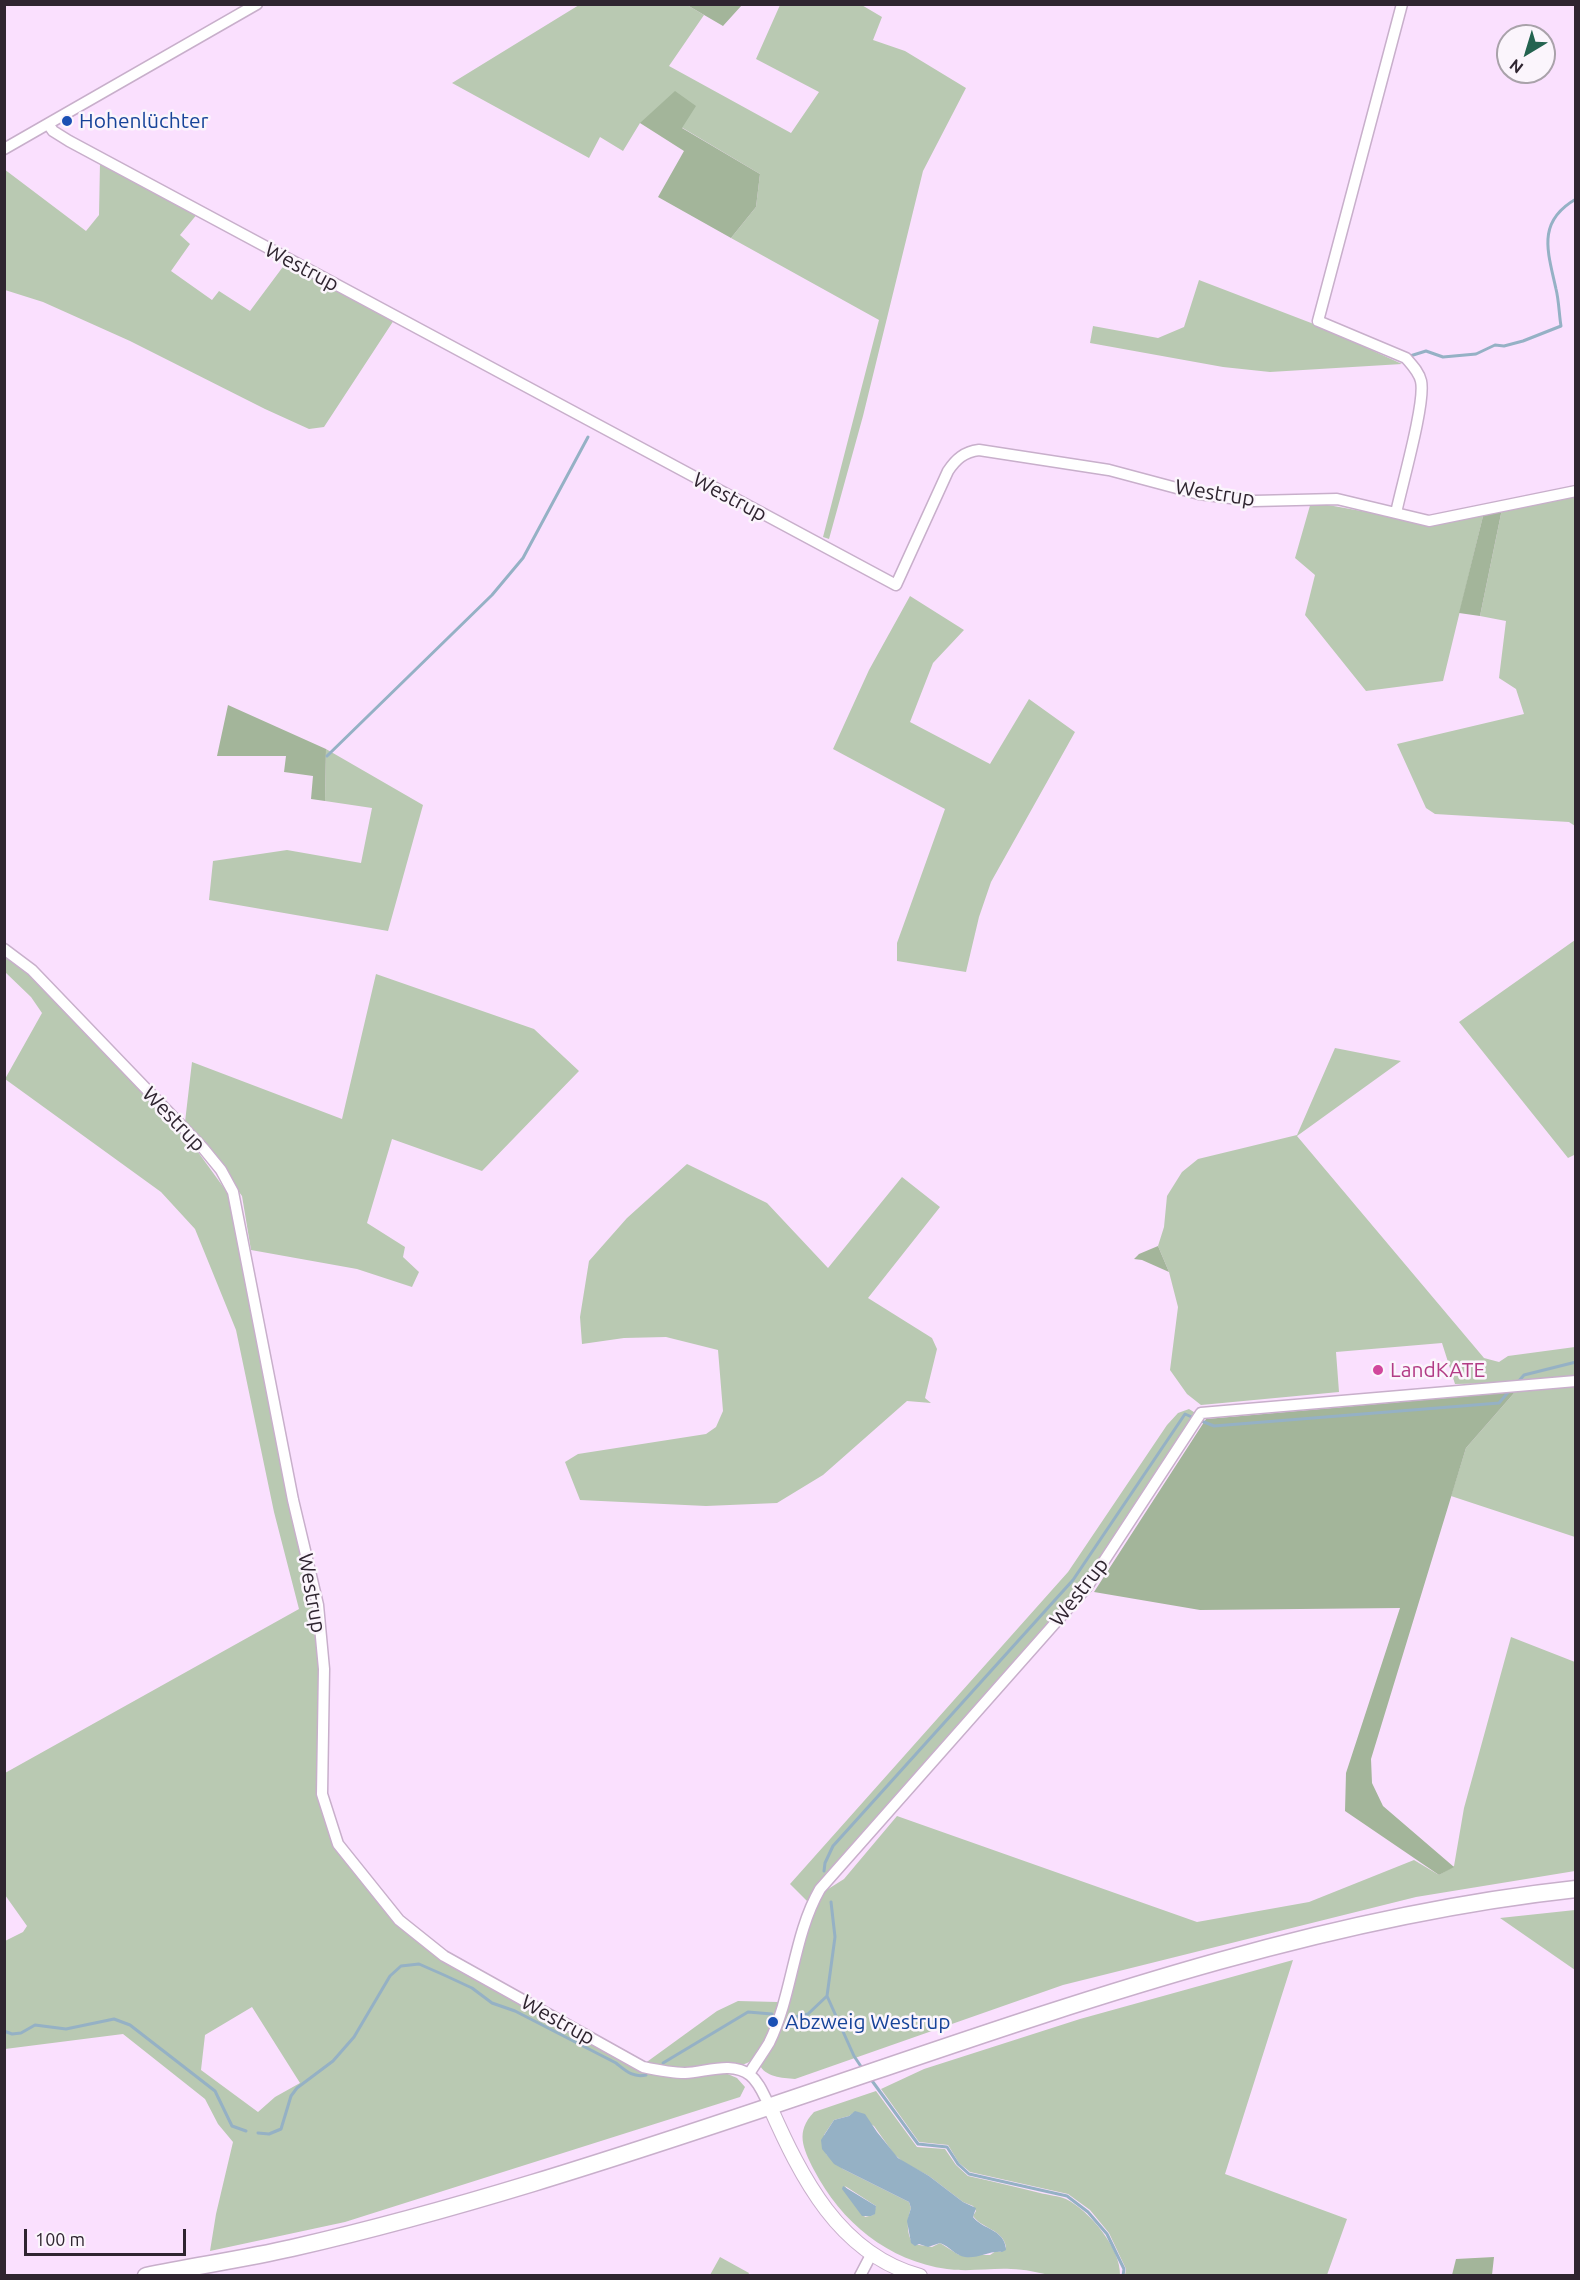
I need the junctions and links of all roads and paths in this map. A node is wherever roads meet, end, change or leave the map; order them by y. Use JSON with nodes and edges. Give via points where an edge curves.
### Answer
{"nodes":[{"id":1,"x":257,"y":4,"type":"edge"},
{"id":2,"x":1402,"y":4,"type":"edge"},
{"id":3,"x":48,"y":124,"type":"junction"},
{"id":4,"x":4,"y":149,"type":"edge"},
{"id":5,"x":1575,"y":491,"type":"edge"},
{"id":6,"x":1396,"y":513,"type":"junction"},
{"id":7,"x":4,"y":949,"type":"edge"},
{"id":8,"x":1575,"y":1381,"type":"edge"},
{"id":9,"x":1575,"y":1889,"type":"edge"},
{"id":10,"x":748,"y":2074,"type":"junction"},
{"id":11,"x":770,"y":2107,"type":"junction"},
{"id":12,"x":872,"y":2253,"type":"junction"},
{"id":13,"x":146,"y":2276,"type":"edge"},
{"id":14,"x":860,"y":2276,"type":"edge"},
{"id":15,"x":920,"y":2276,"type":"edge"}],
"edges":[{"from":1,"to":3,"type":"street"},
{"from":2,"to":6,"type":"street","via":[[1318,321],[1406,358],[1421,380],[1420,405]]},
{"from":3,"to":4,"type":"street"},
{"from":3,"to":6,"type":"street","name":"Westrup","via":[[69,141],[896,585],[948,471],[969,451],[1109,470],[1199,494],[1254,501],[1337,499]]},
{"from":5,"to":6,"type":"street","name":"Westrup","via":[[1443,519]]},
{"from":7,"to":10,"type":"street","name":"Westrup","via":[[32,970],[203,1148],[233,1192],[293,1500],[318,1605],[324,1669],[322,1794],[338,1844],[399,1920],[454,1962],[643,2067],[685,2073],[738,2069]]},
{"from":8,"to":10,"type":"street","name":"Westrup","via":[[1201,1413],[1087,1587],[820,1888],[809,1907],[772,2034]]},
{"from":9,"to":11,"type":"main road","via":[[1482,1902],[1323,1935],[1140,1985]]},
{"from":10,"to":11,"type":"street"},
{"from":11,"to":12,"type":"street","via":[[818,2200],[845,2232]]},
{"from":11,"to":13,"type":"main road","via":[[503,2192],[349,2234]]},
{"from":12,"to":14,"type":"street"},
{"from":12,"to":15,"type":"street"}]}
